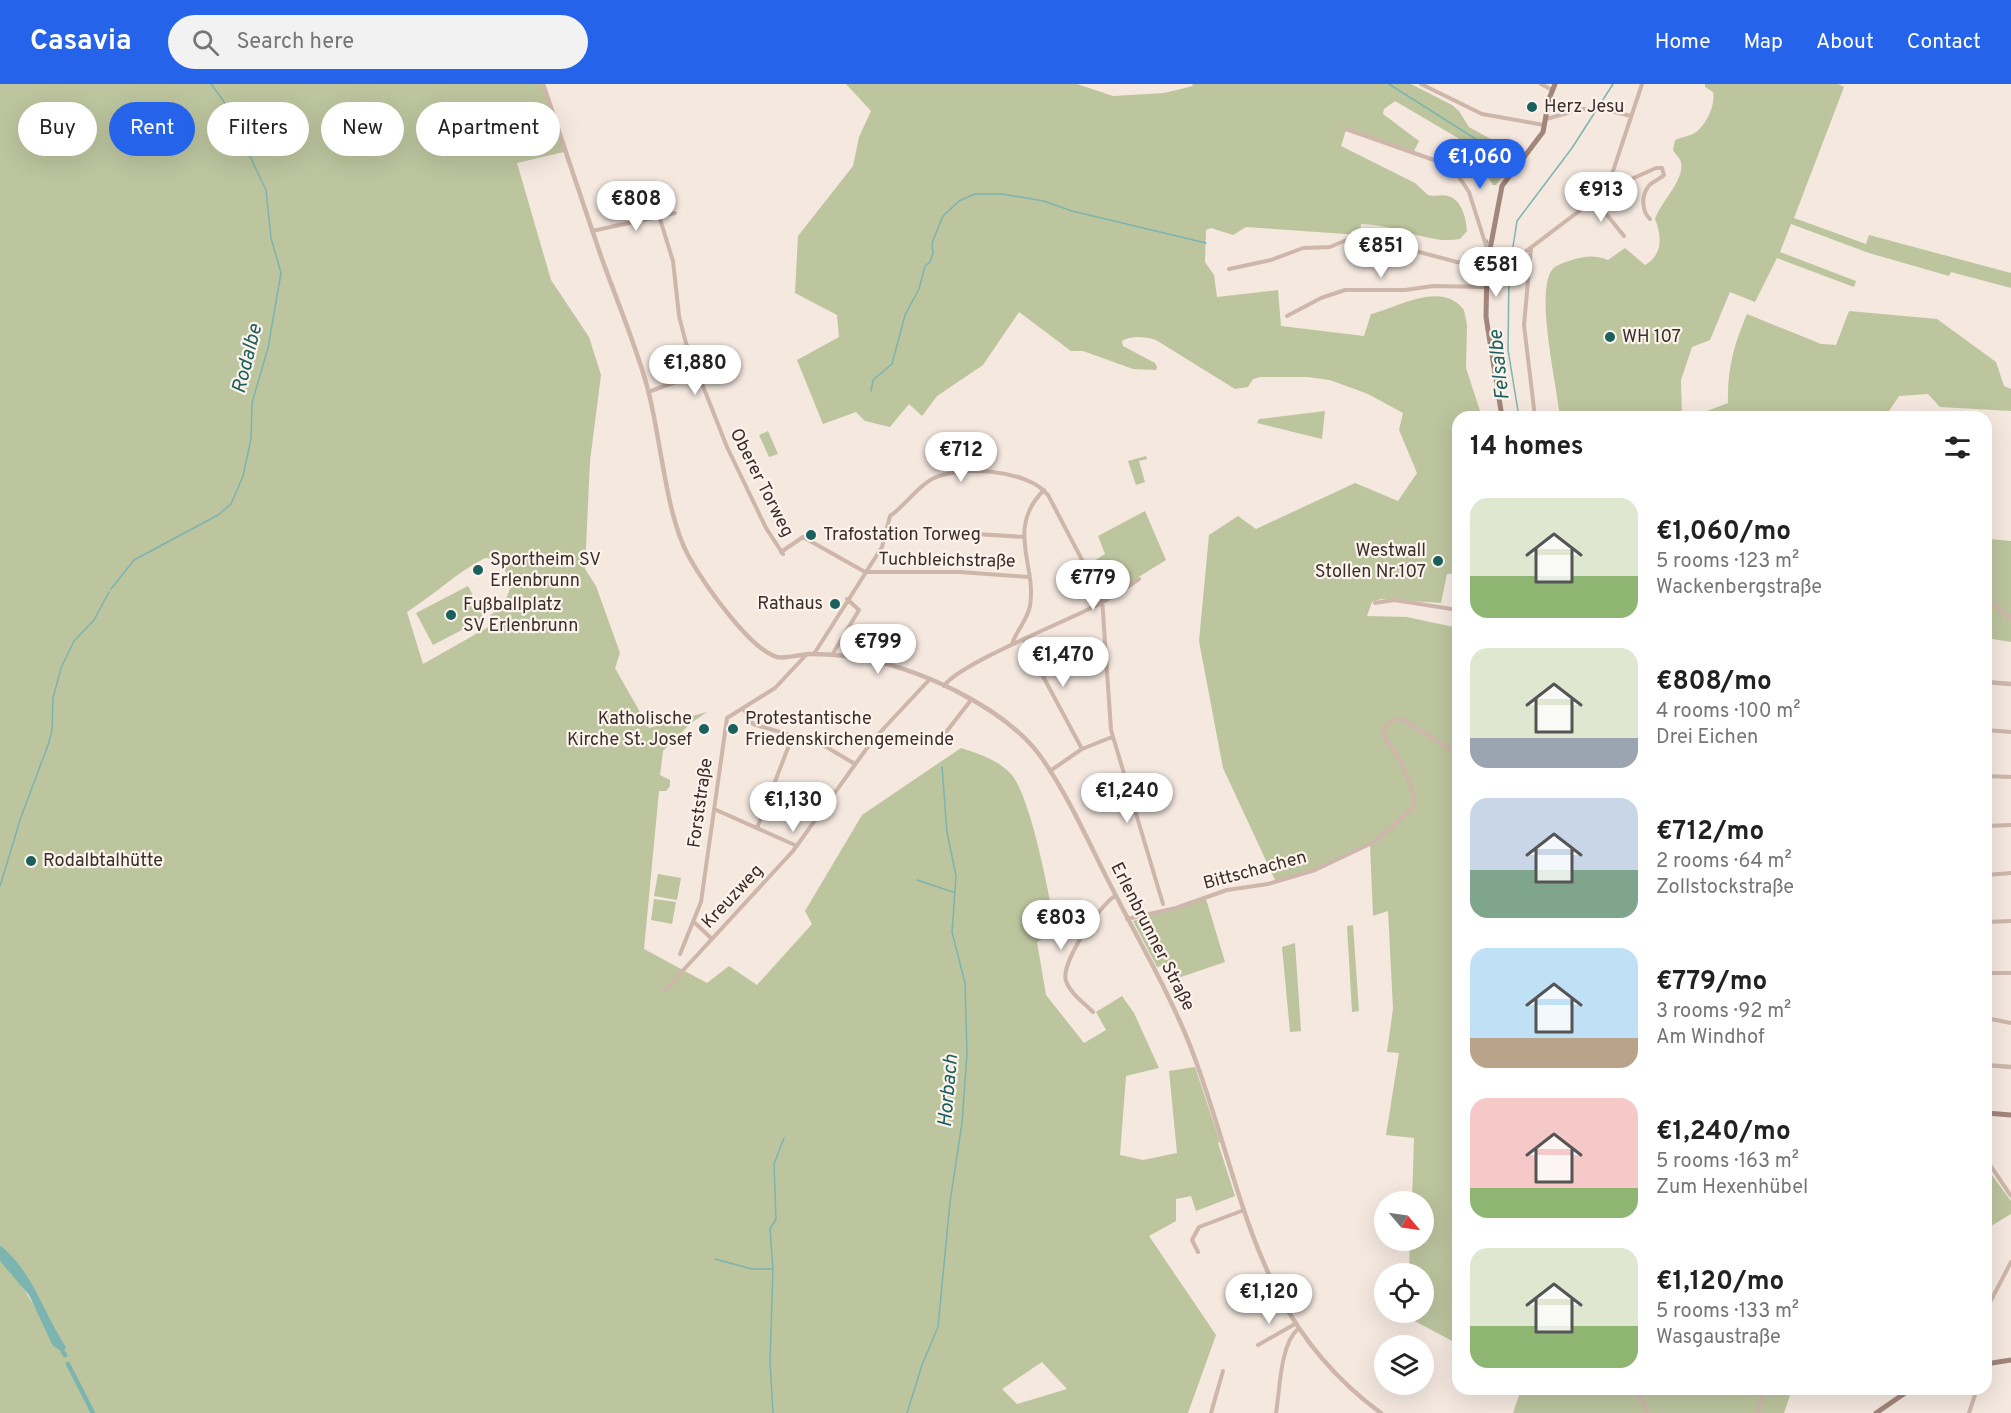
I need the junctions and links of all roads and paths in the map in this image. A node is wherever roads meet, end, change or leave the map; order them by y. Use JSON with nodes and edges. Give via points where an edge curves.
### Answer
{"nodes":[{"id":1,"x":543,"y":84,"type":"edge"},
{"id":2,"x":1421,"y":84,"type":"edge"},
{"id":3,"x":1541,"y":84,"type":"edge"},
{"id":4,"x":1642,"y":84,"type":"edge"},
{"id":5,"x":1553,"y":87,"type":"edge"},
{"id":6,"x":1631,"y":116,"type":"junction"},
{"id":7,"x":1546,"y":122,"type":"junction"},
{"id":8,"x":1343,"y":128,"type":"dead end"},
{"id":9,"x":1607,"y":190,"type":"junction"},
{"id":10,"x":1594,"y":199,"type":"junction"},
{"id":11,"x":675,"y":213,"type":"dead end"},
{"id":12,"x":659,"y":216,"type":"junction"},
{"id":13,"x":1650,"y":219,"type":"dead end"},
{"id":14,"x":592,"y":231,"type":"junction"},
{"id":15,"x":1624,"y":236,"type":"dead end"},
{"id":16,"x":1531,"y":248,"type":"junction"},
{"id":17,"x":1489,"y":255,"type":"junction"},
{"id":18,"x":1487,"y":268,"type":"junction"},
{"id":19,"x":1229,"y":269,"type":"dead end"},
{"id":20,"x":1485,"y":287,"type":"junction"},
{"id":21,"x":1287,"y":316,"type":"dead end"},
{"id":22,"x":717,"y":368,"type":"dead end"},
{"id":23,"x":698,"y":373,"type":"junction"},
{"id":24,"x":648,"y":392,"type":"junction"},
{"id":25,"x":1501,"y":411,"type":"edge"},
{"id":26,"x":1534,"y":411,"type":"edge"},
{"id":27,"x":1044,"y":490,"type":"junction"},
{"id":28,"x":944,"y":532,"type":"dead end"},
{"id":29,"x":1024,"y":537,"type":"junction"},
{"id":30,"x":865,"y":573,"type":"junction"},
{"id":31,"x":1028,"y":577,"type":"junction"},
{"id":32,"x":1139,"y":579,"type":"dead end"},
{"id":33,"x":847,"y":599,"type":"junction"},
{"id":34,"x":1103,"y":602,"type":"junction"},
{"id":35,"x":1375,"y":603,"type":"dead end"},
{"id":36,"x":1992,"y":603,"type":"edge"},
{"id":37,"x":1452,"y":609,"type":"edge"},
{"id":38,"x":2011,"y":619,"type":"edge"},
{"id":39,"x":1023,"y":639,"type":"junction"},
{"id":40,"x":1012,"y":645,"type":"junction"},
{"id":41,"x":807,"y":654,"type":"junction"},
{"id":42,"x":814,"y":654,"type":"junction"},
{"id":43,"x":832,"y":655,"type":"junction"},
{"id":44,"x":929,"y":680,"type":"junction"},
{"id":45,"x":1992,"y":682,"type":"edge"},
{"id":46,"x":2011,"y":684,"type":"edge"},
{"id":47,"x":944,"y":686,"type":"junction"},
{"id":48,"x":971,"y":700,"type":"junction"},
{"id":49,"x":742,"y":708,"type":"junction"},
{"id":50,"x":1992,"y":730,"type":"edge"},
{"id":51,"x":2011,"y":732,"type":"edge"},
{"id":52,"x":793,"y":735,"type":"junction"},
{"id":53,"x":1112,"y":737,"type":"junction"},
{"id":54,"x":940,"y":740,"type":"dead end"},
{"id":55,"x":1082,"y":749,"type":"junction"},
{"id":56,"x":1452,"y":750,"type":"edge"},
{"id":57,"x":855,"y":764,"type":"junction"},
{"id":58,"x":1050,"y":771,"type":"junction"},
{"id":59,"x":1992,"y":776,"type":"edge"},
{"id":60,"x":2011,"y":777,"type":"edge"},
{"id":61,"x":714,"y":809,"type":"junction"},
{"id":62,"x":2011,"y":825,"type":"edge"},
{"id":63,"x":1992,"y":826,"type":"edge"},
{"id":64,"x":757,"y":828,"type":"junction"},
{"id":65,"x":797,"y":846,"type":"junction"},
{"id":66,"x":2011,"y":873,"type":"edge"},
{"id":67,"x":1992,"y":875,"type":"edge"},
{"id":68,"x":1115,"y":896,"type":"junction"},
{"id":69,"x":1163,"y":904,"type":"dead end"},
{"id":70,"x":1128,"y":919,"type":"junction"},
{"id":71,"x":2011,"y":921,"type":"edge"},
{"id":72,"x":694,"y":922,"type":"junction"},
{"id":73,"x":1992,"y":922,"type":"edge"},
{"id":74,"x":712,"y":939,"type":"junction"},
{"id":75,"x":680,"y":954,"type":"dead end"},
{"id":76,"x":1992,"y":973,"type":"edge"},
{"id":77,"x":2011,"y":973,"type":"edge"},
{"id":78,"x":665,"y":990,"type":"dead end"},
{"id":79,"x":1093,"y":1012,"type":"dead end"},
{"id":80,"x":1992,"y":1019,"type":"edge"},
{"id":81,"x":2011,"y":1023,"type":"edge"},
{"id":82,"x":1992,"y":1065,"type":"edge"},
{"id":83,"x":2011,"y":1067,"type":"edge"},
{"id":84,"x":1992,"y":1113,"type":"edge"},
{"id":85,"x":2011,"y":1115,"type":"edge"},
{"id":86,"x":1992,"y":1168,"type":"edge"},
{"id":87,"x":2011,"y":1196,"type":"edge"},
{"id":88,"x":1244,"y":1210,"type":"junction"},
{"id":89,"x":1198,"y":1252,"type":"dead end"},
{"id":90,"x":2011,"y":1262,"type":"edge"},
{"id":91,"x":1992,"y":1298,"type":"edge"},
{"id":92,"x":1296,"y":1327,"type":"junction"},
{"id":93,"x":1258,"y":1345,"type":"dead end"},
{"id":94,"x":2011,"y":1360,"type":"edge"},
{"id":95,"x":1992,"y":1363,"type":"edge"},
{"id":96,"x":1223,"y":1371,"type":"dead end"},
{"id":97,"x":1639,"y":1395,"type":"edge"},
{"id":98,"x":1762,"y":1395,"type":"edge"},
{"id":99,"x":1902,"y":1395,"type":"edge"},
{"id":100,"x":1975,"y":1395,"type":"edge"},
{"id":101,"x":1211,"y":1413,"type":"edge"},
{"id":102,"x":1276,"y":1413,"type":"edge"},
{"id":103,"x":1381,"y":1413,"type":"edge"},
{"id":104,"x":1648,"y":1413,"type":"edge"},
{"id":105,"x":1758,"y":1413,"type":"edge"},
{"id":106,"x":1876,"y":1413,"type":"edge"},
{"id":107,"x":1969,"y":1413,"type":"edge"}],
"edges":[{"from":1,"to":14,"type":"street","name":"Erlenbrunner Straße"},
{"from":2,"to":7,"type":"street","via":[[1482,114]]},
{"from":3,"to":5,"type":"street"},
{"from":4,"to":6,"type":"street"},
{"from":5,"to":7,"type":"main road"},
{"from":6,"to":7,"type":"street","via":[[1598,109],[1576,110]]},
{"from":6,"to":9,"type":"street"},
{"from":7,"to":17,"type":"main road","via":[[1504,182]]},
{"from":8,"to":17,"type":"street","via":[[1455,171],[1468,192]]},
{"from":9,"to":10,"type":"street"},
{"from":9,"to":13,"type":"street","via":[[1662,168],[1664,175],[1646,192],[1644,209]]},
{"from":10,"to":15,"type":"street"},
{"from":10,"to":16,"type":"street"},
{"from":11,"to":12,"type":"street"},
{"from":12,"to":14,"type":"street"},
{"from":12,"to":23,"type":"street","name":"Oberer Torweg","via":[[673,261],[683,332]]},
{"from":14,"to":24,"type":"street","name":"Erlenbrunner Straße"},
{"from":16,"to":18,"type":"street","via":[[1510,267]]},
{"from":16,"to":26,"type":"street","via":[[1524,325]]},
{"from":17,"to":18,"type":"main road"},
{"from":18,"to":19,"type":"street","via":[[1381,242],[1349,239],[1330,247],[1303,248]]},
{"from":18,"to":20,"type":"main road"},
{"from":20,"to":21,"type":"street","via":[[1345,290]]},
{"from":20,"to":25,"type":"main road","via":[[1486,324]]},
{"from":22,"to":23,"type":"street"},
{"from":23,"to":24,"type":"street"},
{"from":23,"to":30,"type":"street","name":"Oberer Torweg","via":[[748,492],[782,553],[803,537]]},
{"from":24,"to":41,"type":"street","name":"Erlenbrunner Straße","via":[[679,532],[690,558],[735,623],[766,651],[780,657]]},
{"from":27,"to":29,"type":"street","via":[[1027,518]]},
{"from":27,"to":30,"type":"street","via":[[993,472],[965,471],[928,481],[890,516],[882,547]]},
{"from":27,"to":34,"type":"street"},
{"from":28,"to":29,"type":"street"},
{"from":29,"to":31,"type":"street"},
{"from":30,"to":31,"type":"street","name":"Tuchbleichstraße","via":[[960,572]]},
{"from":30,"to":33,"type":"street"},
{"from":31,"to":40,"type":"street","via":[[1030,605]]},
{"from":32,"to":34,"type":"street"},
{"from":33,"to":42,"type":"street"},
{"from":33,"to":43,"type":"street","via":[[859,610]]},
{"from":34,"to":39,"type":"street"},
{"from":34,"to":53,"type":"street"},
{"from":35,"to":37,"type":"street","via":[[1394,600]]},
{"from":36,"to":38,"type":"street"},
{"from":39,"to":40,"type":"street"},
{"from":39,"to":55,"type":"street"},
{"from":40,"to":47,"type":"street"},
{"from":41,"to":42,"type":"street","name":"Erlenbrunner Straße"},
{"from":41,"to":49,"type":"street","name":"Forststraße","via":[[775,688]]},
{"from":42,"to":43,"type":"street","name":"Erlenbrunner Straße"},
{"from":43,"to":44,"type":"street","name":"Erlenbrunner Straße","via":[[866,659]]},
{"from":44,"to":47,"type":"street","name":"Erlenbrunner Straße"},
{"from":44,"to":57,"type":"street","name":"Kreuzweg"},
{"from":45,"to":46,"type":"street"},
{"from":47,"to":48,"type":"street","name":"Erlenbrunner Straße"},
{"from":48,"to":54,"type":"street"},
{"from":48,"to":58,"type":"street","name":"Erlenbrunner Straße","via":[[1020,734]]},
{"from":49,"to":52,"type":"street","via":[[753,724]]},
{"from":49,"to":61,"type":"street","name":"Forststraße","via":[[726,721]]},
{"from":50,"to":51,"type":"street"},
{"from":52,"to":57,"type":"street","via":[[829,747]]},
{"from":52,"to":64,"type":"street"},
{"from":53,"to":55,"type":"street"},
{"from":53,"to":69,"type":"street"},
{"from":55,"to":58,"type":"street"},
{"from":56,"to":70,"type":"street","name":"Bittschachen","via":[[1403,720],[1394,719],[1386,726],[1384,737],[1402,763],[1414,807],[1374,842],[1290,878],[1227,890]]},
{"from":57,"to":65,"type":"street","name":"Kreuzweg"},
{"from":58,"to":68,"type":"street","name":"Erlenbrunner Straße"},
{"from":59,"to":60,"type":"street"},
{"from":61,"to":64,"type":"street"},
{"from":61,"to":72,"type":"street","name":"Forststraße","via":[[703,893]]},
{"from":62,"to":63,"type":"street"},
{"from":64,"to":65,"type":"street"},
{"from":65,"to":74,"type":"street","name":"Kreuzweg"},
{"from":66,"to":67,"type":"street"},
{"from":68,"to":70,"type":"street","name":"Erlenbrunner Straße"},
{"from":68,"to":79,"type":"street","via":[[1105,903],[1065,970],[1068,985]]},
{"from":70,"to":88,"type":"street","name":"Erlenbrunner Straße","via":[[1187,1037]]},
{"from":71,"to":73,"type":"street"},
{"from":72,"to":74,"type":"street"},
{"from":72,"to":75,"type":"street","name":"Forststraße"},
{"from":74,"to":78,"type":"street","name":"Kreuzweg"},
{"from":76,"to":77,"type":"street"},
{"from":80,"to":81,"type":"street"},
{"from":82,"to":83,"type":"street"},
{"from":84,"to":85,"type":"main road"},
{"from":86,"to":87,"type":"street"},
{"from":88,"to":89,"type":"street","via":[[1199,1227],[1192,1240]]},
{"from":88,"to":92,"type":"street","name":"Erlenbrunner Straße","via":[[1267,1273]]},
{"from":90,"to":91,"type":"street"},
{"from":92,"to":93,"type":"street"},
{"from":92,"to":102,"type":"street","via":[[1288,1341]]},
{"from":92,"to":103,"type":"street","name":"Erlenbrunner Straße","via":[[1332,1370]]},
{"from":94,"to":95,"type":"main road"},
{"from":96,"to":101,"type":"street"},
{"from":97,"to":104,"type":"street"},
{"from":98,"to":105,"type":"street"},
{"from":99,"to":106,"type":"main road"},
{"from":100,"to":107,"type":"street"}]}
